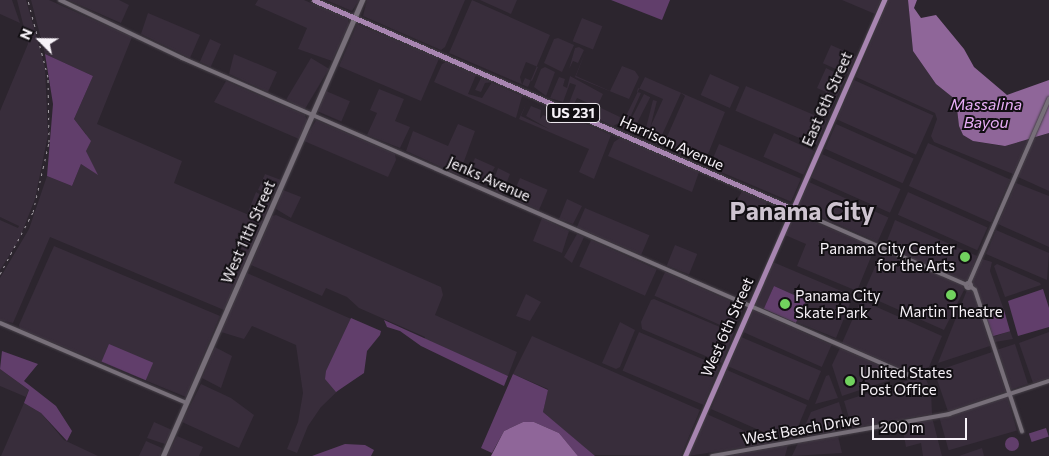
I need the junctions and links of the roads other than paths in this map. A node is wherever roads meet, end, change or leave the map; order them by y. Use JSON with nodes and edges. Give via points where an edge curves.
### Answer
{"nodes":[{"id":1,"x":60,"y":0,"type":"edge"},
{"id":2,"x":314,"y":0,"type":"edge"},
{"id":3,"x":362,"y":0,"type":"edge"},
{"id":4,"x":884,"y":0,"type":"edge"},
{"id":5,"x":355,"y":18,"type":"junction"},
{"id":6,"x":1049,"y":99,"type":"edge"},
{"id":7,"x":313,"y":115,"type":"junction"},
{"id":8,"x":793,"y":209,"type":"junction"},
{"id":9,"x":968,"y":284,"type":"junction"},
{"id":10,"x":750,"y":306,"type":"junction"},
{"id":11,"x":0,"y":323,"type":"edge"},
{"id":12,"x":911,"y":376,"type":"dead end"},
{"id":13,"x":1049,"y":381,"type":"edge"},
{"id":14,"x":1009,"y":394,"type":"junction"},
{"id":15,"x":187,"y":403,"type":"junction"},
{"id":16,"x":1022,"y":431,"type":"dead end"},
{"id":17,"x":164,"y":456,"type":"edge"},
{"id":18,"x":685,"y":456,"type":"edge"},
{"id":19,"x":712,"y":456,"type":"edge"}],
"edges":[{"from":1,"to":7,"type":"street","name":"Jenks Avenue"},
{"from":2,"to":5,"type":"main road","name":"Harrison Avenue","number":"US 231"},
{"from":3,"to":5,"type":"main road","name":"West 11th Street"},
{"from":4,"to":8,"type":"main road","name":"East 6th Street"},
{"from":5,"to":7,"type":"main road","name":"West 11th Street"},
{"from":5,"to":8,"type":"main road","name":"Harrison Avenue","number":"US 231"},
{"from":6,"to":9,"type":"street"},
{"from":7,"to":10,"type":"street","name":"Jenks Avenue"},
{"from":7,"to":15,"type":"main road","name":"West 11th Street"},
{"from":8,"to":9,"type":"street","name":"Harrison Avenue"},
{"from":8,"to":10,"type":"main road","name":"West 6th Street"},
{"from":9,"to":14,"type":"street","via":[[975,290]]},
{"from":10,"to":12,"type":"street","name":"Jenks Avenue"},
{"from":10,"to":18,"type":"main road","name":"West 6th Street"},
{"from":11,"to":15,"type":"street"},
{"from":13,"to":14,"type":"street","name":"West Beach Drive"},
{"from":14,"to":16,"type":"street"},
{"from":14,"to":19,"type":"street","name":"West Beach Drive","via":[[949,414]]},
{"from":15,"to":17,"type":"main road","name":"West 11th Street"}]}
